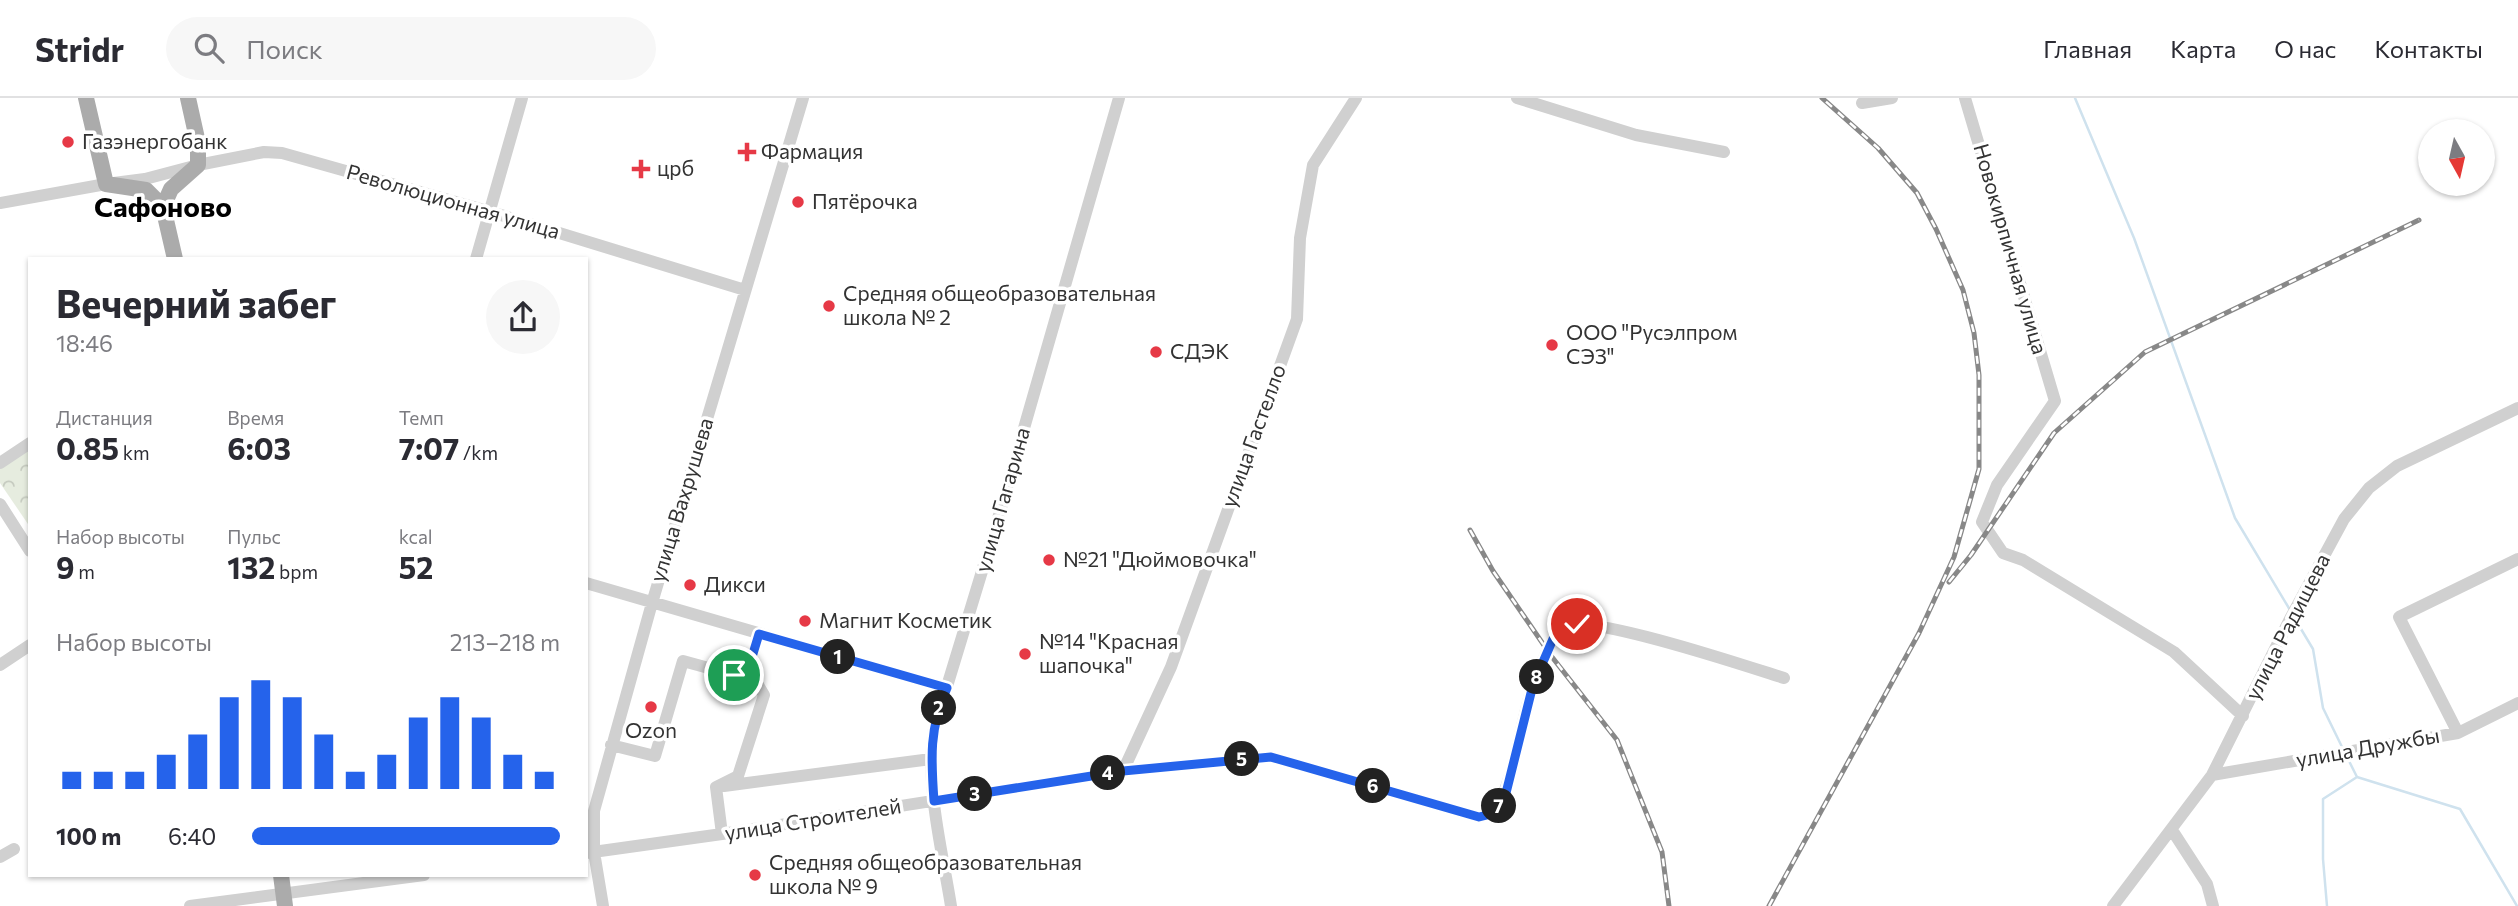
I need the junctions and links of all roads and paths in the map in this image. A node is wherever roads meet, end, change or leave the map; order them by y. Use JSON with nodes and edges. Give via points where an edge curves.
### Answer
{"nodes":[{"id":1,"x":86,"y":98,"type":"edge"},
{"id":2,"x":188,"y":98,"type":"edge"},
{"id":3,"x":522,"y":98,"type":"edge"},
{"id":4,"x":803,"y":98,"type":"edge"},
{"id":5,"x":1119,"y":98,"type":"edge"},
{"id":6,"x":1356,"y":98,"type":"edge"},
{"id":7,"x":1517,"y":98,"type":"edge"},
{"id":8,"x":1892,"y":98,"type":"edge"},
{"id":9,"x":1965,"y":98,"type":"edge"},
{"id":10,"x":1862,"y":103,"type":"dead end"},
{"id":11,"x":1724,"y":152,"type":"dead end"},
{"id":12,"x":198,"y":165,"type":"junction"},
{"id":13,"x":106,"y":184,"type":"junction"},
{"id":14,"x":0,"y":203,"type":"edge"},
{"id":15,"x":163,"y":207,"type":"junction"},
{"id":16,"x":491,"y":212,"type":"junction"},
{"id":17,"x":174,"y":257,"type":"edge"},
{"id":18,"x":477,"y":257,"type":"edge"},
{"id":19,"x":745,"y":290,"type":"junction"},
{"id":20,"x":2518,"y":408,"type":"edge"},
{"id":21,"x":28,"y":444,"type":"edge"},
{"id":22,"x":0,"y":463,"type":"edge"},
{"id":23,"x":0,"y":504,"type":"edge"},
{"id":24,"x":28,"y":548,"type":"edge"},
{"id":25,"x":2518,"y":559,"type":"edge"},
{"id":26,"x":588,"y":584,"type":"edge"},
{"id":27,"x":652,"y":603,"type":"junction"},
{"id":28,"x":759,"y":634,"type":"junction"},
{"id":29,"x":28,"y":646,"type":"edge"},
{"id":30,"x":0,"y":665,"type":"edge"},
{"id":31,"x":748,"y":670,"type":"junction"},
{"id":32,"x":1784,"y":678,"type":"dead end"},
{"id":33,"x":947,"y":688,"type":"junction"},
{"id":34,"x":2518,"y":704,"type":"edge"},
{"id":35,"x":2243,"y":716,"type":"junction"},
{"id":36,"x":2458,"y":733,"type":"junction"},
{"id":37,"x":611,"y":745,"type":"junction"},
{"id":38,"x":931,"y":759,"type":"junction"},
{"id":39,"x":1123,"y":771,"type":"junction"},
{"id":40,"x":2212,"y":775,"type":"junction"},
{"id":41,"x":716,"y":787,"type":"junction"},
{"id":42,"x":934,"y":801,"type":"junction"},
{"id":43,"x":2172,"y":830,"type":"junction"},
{"id":44,"x":722,"y":834,"type":"junction"},
{"id":45,"x":14,"y":849,"type":"dead end"},
{"id":46,"x":590,"y":852,"type":"edge"},
{"id":47,"x":0,"y":857,"type":"edge"},
{"id":48,"x":281,"y":877,"type":"edge"},
{"id":49,"x":396,"y":877,"type":"edge"},
{"id":50,"x":339,"y":881,"type":"edge"},
{"id":51,"x":284,"y":900,"type":"edge"},
{"id":52,"x":190,"y":906,"type":"edge"},
{"id":53,"x":603,"y":906,"type":"edge"},
{"id":54,"x":951,"y":906,"type":"edge"},
{"id":55,"x":2113,"y":906,"type":"edge"},
{"id":56,"x":2213,"y":906,"type":"edge"}],
"edges":[{"from":1,"to":13,"type":"main road"},
{"from":2,"to":12,"type":"main road"},
{"from":3,"to":16,"type":"street"},
{"from":4,"to":19,"type":"street","name":"улица Вахрушева"},
{"from":5,"to":33,"type":"street","name":"улица Гагарина"},
{"from":6,"to":39,"type":"street","name":"улица Гастелло","via":[[1313,165],[1300,238],[1297,319],[1171,667]]},
{"from":7,"to":11,"type":"street","via":[[1636,135]]},
{"from":8,"to":10,"type":"street"},
{"from":9,"to":35,"type":"street","name":"Новокирпичная улица","via":[[2055,401],[1997,485],[1982,522],[2003,553],[2023,560],[2174,652]]},
{"from":12,"to":13,"type":"street","name":"Революционная улица"},
{"from":12,"to":15,"type":"main road","via":[[171,189]]},
{"from":12,"to":16,"type":"street","name":"Революционная улица","via":[[264,152],[282,153]]},
{"from":13,"to":14,"type":"street"},
{"from":13,"to":15,"type":"main road","via":[[146,190]]},
{"from":15,"to":17,"type":"main road"},
{"from":16,"to":18,"type":"street"},
{"from":16,"to":19,"type":"street","name":"Революционная улица"},
{"from":19,"to":27,"type":"street","name":"улица Вахрушева"},
{"from":20,"to":35,"type":"street","name":"улица Радищева","via":[[2397,466],[2369,488],[2344,519]]},
{"from":21,"to":22,"type":"street"},
{"from":23,"to":24,"type":"street"},
{"from":25,"to":36,"type":"street","via":[[2399,617]]},
{"from":26,"to":27,"type":"street"},
{"from":27,"to":28,"type":"street"},
{"from":27,"to":37,"type":"street","name":"улица Вахрушева"},
{"from":28,"to":31,"type":"street"},
{"from":28,"to":33,"type":"street"},
{"from":29,"to":30,"type":"street"},
{"from":31,"to":37,"type":"street","via":[[734,675],[683,661],[655,756]]},
{"from":31,"to":41,"type":"street","via":[[764,695],[738,776]]},
{"from":32,"to":39,"type":"street","name":"улица Строителей","via":[[1643,636],[1577,624],[1565,626],[1553,639],[1533,685],[1506,793],[1495,813],[1479,817],[1271,757]]},
{"from":33,"to":38,"type":"street","name":"улица Гагарина","via":[[934,729]]},
{"from":34,"to":36,"type":"street","name":"улица Дружбы"},
{"from":35,"to":40,"type":"street","name":"улица Радищева"},
{"from":36,"to":40,"type":"street","name":"улица Дружбы"},
{"from":37,"to":46,"type":"street","name":"улица Вахрушева","via":[[594,811]]},
{"from":38,"to":41,"type":"street"},
{"from":38,"to":42,"type":"street","name":"улица Гагарина"},
{"from":39,"to":42,"type":"street","name":"улица Строителей"},
{"from":40,"to":43,"type":"street","name":"улица Радищева"},
{"from":41,"to":44,"type":"street"},
{"from":42,"to":44,"type":"street","name":"улица Строителей"},
{"from":42,"to":54,"type":"street","name":"улица Гагарина"},
{"from":43,"to":55,"type":"street","name":"улица Радищева"},
{"from":43,"to":56,"type":"street","via":[[2207,884]]},
{"from":44,"to":46,"type":"street","name":"улица Строителей"},
{"from":45,"to":47,"type":"street"},
{"from":46,"to":53,"type":"street","name":"улица Вахрушева"},
{"from":48,"to":51,"type":"main road"},
{"from":49,"to":50,"type":"street"},
{"from":50,"to":51,"type":"street"},
{"from":51,"to":52,"type":"street"}]}
